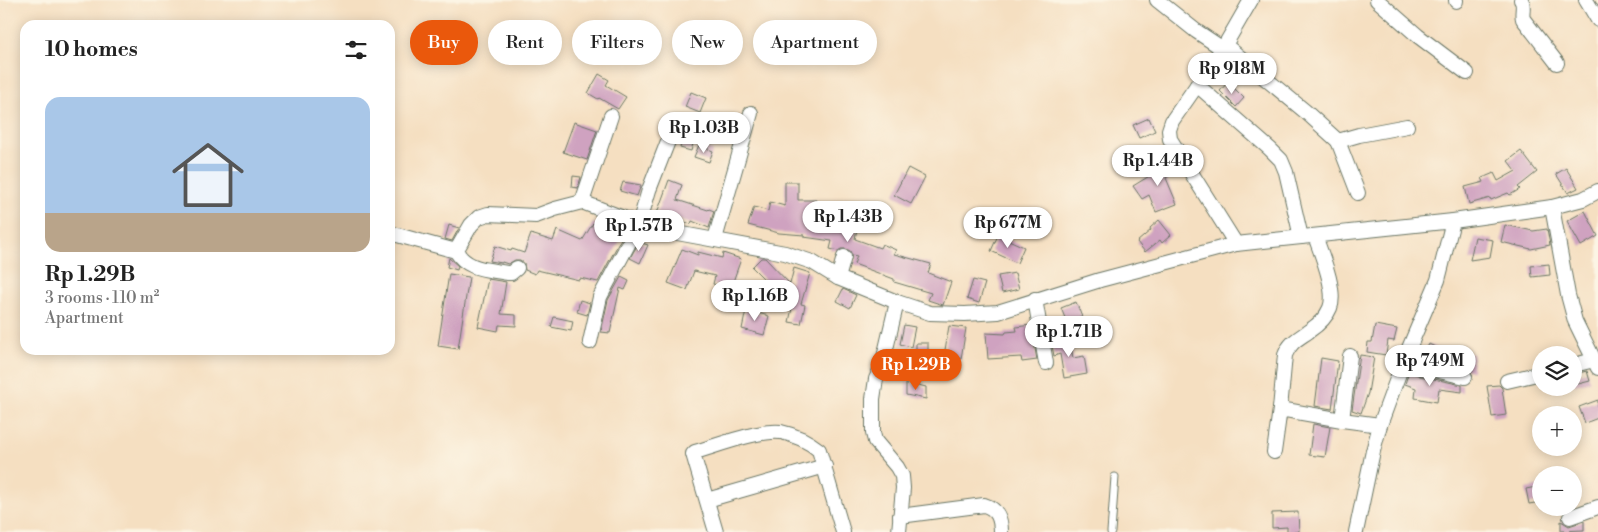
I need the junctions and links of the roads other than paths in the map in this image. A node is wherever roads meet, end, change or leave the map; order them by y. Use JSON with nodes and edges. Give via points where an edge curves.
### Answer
{"nodes":[{"id":1,"x":1157,"y":0,"type":"edge"},
{"id":2,"x":1251,"y":0,"type":"edge"},
{"id":3,"x":1376,"y":0,"type":"edge"},
{"id":4,"x":1521,"y":0,"type":"edge"},
{"id":5,"x":1586,"y":0,"type":"edge"},
{"id":6,"x":1598,"y":20,"type":"edge"},
{"id":7,"x":1224,"y":47,"type":"junction"},
{"id":8,"x":1557,"y":64,"type":"dead end"},
{"id":9,"x":1466,"y":73,"type":"dead end"},
{"id":10,"x":1197,"y":85,"type":"junction"},
{"id":11,"x":752,"y":113,"type":"dead end"},
{"id":12,"x":611,"y":116,"type":"dead end"},
{"id":13,"x":1407,"y":126,"type":"dead end"},
{"id":14,"x":672,"y":131,"type":"dead end"},
{"id":15,"x":1338,"y":141,"type":"junction"},
{"id":16,"x":1598,"y":190,"type":"edge"},
{"id":17,"x":1358,"y":193,"type":"dead end"},
{"id":18,"x":582,"y":202,"type":"junction"},
{"id":19,"x":1552,"y":207,"type":"junction"},
{"id":20,"x":1453,"y":221,"type":"junction"},
{"id":21,"x":638,"y":224,"type":"junction"},
{"id":22,"x":395,"y":234,"type":"edge"},
{"id":23,"x":1308,"y":236,"type":"junction"},
{"id":24,"x":715,"y":239,"type":"junction"},
{"id":25,"x":1236,"y":244,"type":"junction"},
{"id":26,"x":456,"y":251,"type":"junction"},
{"id":27,"x":844,"y":257,"type":"dead end"},
{"id":28,"x":517,"y":268,"type":"dead end"},
{"id":29,"x":838,"y":278,"type":"junction"},
{"id":30,"x":1035,"y":299,"type":"junction"},
{"id":31,"x":897,"y":302,"type":"junction"},
{"id":32,"x":590,"y":342,"type":"dead end"},
{"id":33,"x":1350,"y":356,"type":"dead end"},
{"id":34,"x":1404,"y":360,"type":"junction"},
{"id":35,"x":1046,"y":363,"type":"dead end"},
{"id":36,"x":1596,"y":364,"type":"edge"},
{"id":37,"x":1582,"y":365,"type":"edge"},
{"id":38,"x":1532,"y":375,"type":"edge"},
{"id":39,"x":1465,"y":377,"type":"dead end"},
{"id":40,"x":1507,"y":381,"type":"dead end"},
{"id":41,"x":1280,"y":409,"type":"junction"},
{"id":42,"x":1342,"y":420,"type":"junction"},
{"id":43,"x":1380,"y":425,"type":"junction"},
{"id":44,"x":1274,"y":452,"type":"dead end"},
{"id":45,"x":825,"y":466,"type":"junction"},
{"id":46,"x":1115,"y":477,"type":"dead end"},
{"id":47,"x":707,"y":500,"type":"junction"},
{"id":48,"x":1598,"y":507,"type":"edge"},
{"id":49,"x":900,"y":516,"type":"junction"},
{"id":50,"x":1570,"y":517,"type":"dead end"},
{"id":51,"x":716,"y":532,"type":"edge"},
{"id":52,"x":843,"y":532,"type":"edge"},
{"id":53,"x":899,"y":532,"type":"edge"},
{"id":54,"x":1001,"y":532,"type":"edge"},
{"id":55,"x":1111,"y":532,"type":"edge"},
{"id":56,"x":1356,"y":532,"type":"edge"}],
"edges":[{"from":1,"to":7,"type":"street","via":[[1196,31]]},
{"from":2,"to":7,"type":"street"},
{"from":3,"to":9,"type":"street"},
{"from":4,"to":8,"type":"street","via":[[1523,19]]},
{"from":5,"to":6,"type":"street"},
{"from":7,"to":10,"type":"street"},
{"from":7,"to":15,"type":"street"},
{"from":10,"to":23,"type":"street","via":[[1281,160]]},
{"from":10,"to":25,"type":"street","via":[[1172,121],[1168,130],[1170,139]]},
{"from":11,"to":24,"type":"street"},
{"from":12,"to":18,"type":"street"},
{"from":13,"to":15,"type":"street"},
{"from":14,"to":21,"type":"street"},
{"from":15,"to":17,"type":"street"},
{"from":16,"to":19,"type":"street","via":[[1583,199]]},
{"from":18,"to":21,"type":"street"},
{"from":18,"to":26,"type":"street","via":[[536,216],[488,214],[479,217],[471,224]]},
{"from":19,"to":20,"type":"street"},
{"from":19,"to":36,"type":"street","via":[[1575,321]]},
{"from":20,"to":23,"type":"street"},
{"from":20,"to":34,"type":"street","via":[[1438,280]]},
{"from":21,"to":24,"type":"street"},
{"from":21,"to":32,"type":"street","via":[[600,297]]},
{"from":22,"to":26,"type":"street"},
{"from":23,"to":25,"type":"street"},
{"from":23,"to":41,"type":"street","via":[[1324,262],[1332,297],[1330,309],[1320,324],[1288,347]]},
{"from":24,"to":29,"type":"street","via":[[785,253],[812,262]]},
{"from":25,"to":30,"type":"street"},
{"from":26,"to":28,"type":"street","via":[[472,266],[507,273]]},
{"from":27,"to":29,"type":"street"},
{"from":29,"to":31,"type":"street"},
{"from":30,"to":31,"type":"street","via":[[998,312],[966,314],[930,313]]},
{"from":30,"to":35,"type":"street"},
{"from":31,"to":49,"type":"street","via":[[876,379],[873,424],[875,441],[902,476]]},
{"from":33,"to":42,"type":"street"},
{"from":34,"to":39,"type":"street"},
{"from":34,"to":43,"type":"street"},
{"from":36,"to":37,"type":"street"},
{"from":38,"to":40,"type":"street"},
{"from":41,"to":42,"type":"street"},
{"from":41,"to":44,"type":"street"},
{"from":42,"to":43,"type":"street"},
{"from":43,"to":56,"type":"street"},
{"from":45,"to":47,"type":"street"},
{"from":45,"to":47,"type":"street","via":[[819,450],[808,441],[780,432],[760,434],[695,452]]},
{"from":45,"to":52,"type":"street"},
{"from":46,"to":55,"type":"lane"},
{"from":47,"to":51,"type":"street"},
{"from":48,"to":50,"type":"street"},
{"from":49,"to":53,"type":"street"},
{"from":49,"to":54,"type":"street","via":[[984,505],[998,514]]}]}
